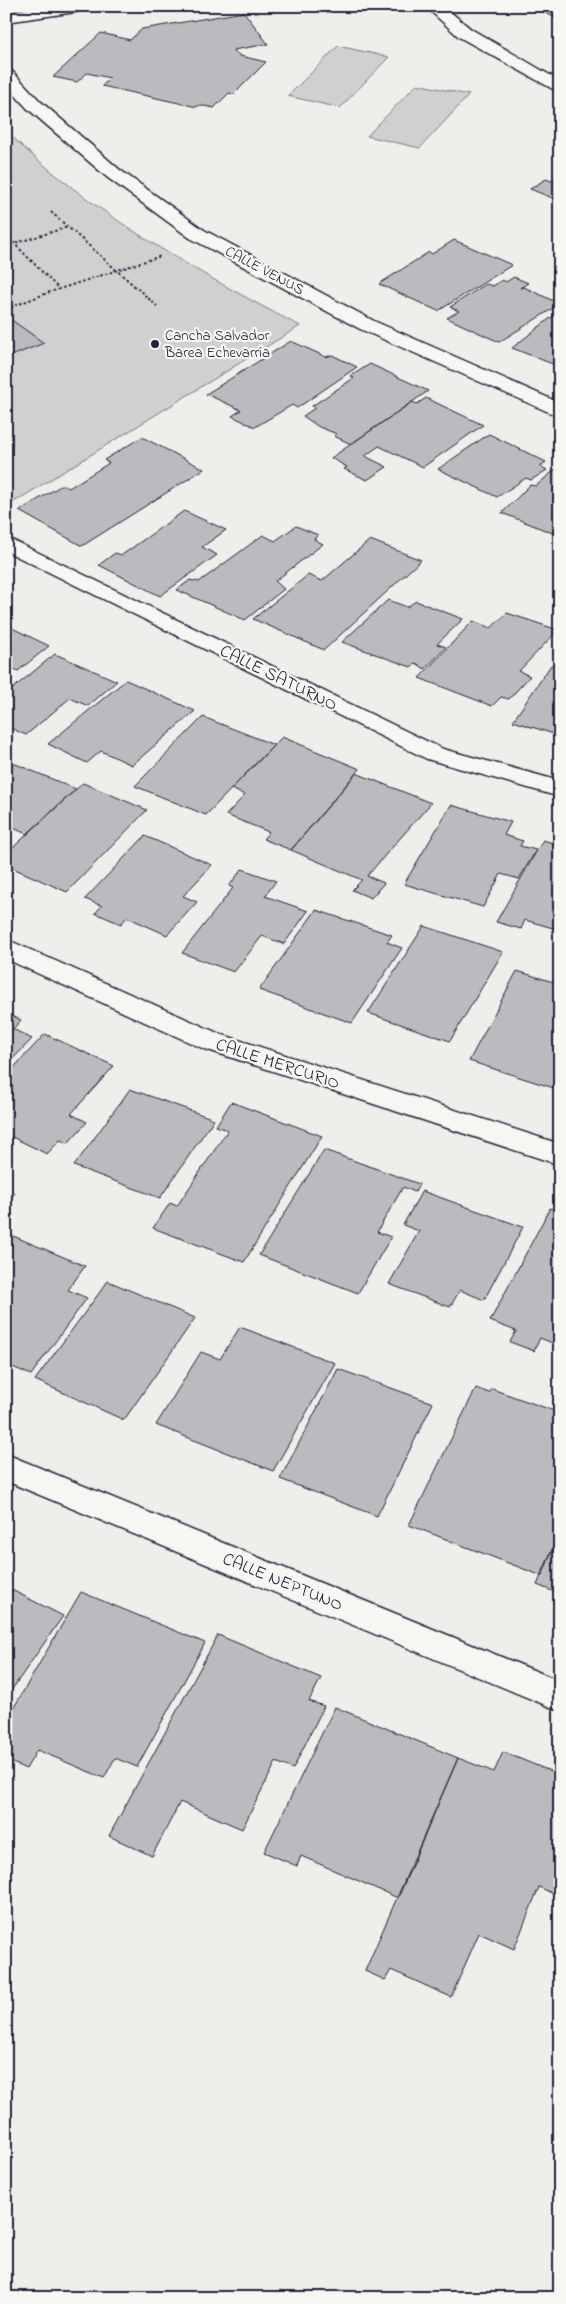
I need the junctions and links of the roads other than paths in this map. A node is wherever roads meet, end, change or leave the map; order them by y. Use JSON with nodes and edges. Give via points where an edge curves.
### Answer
{"nodes":[{"id":1,"x":83,"y":6,"type":"edge"},
{"id":2,"x":433,"y":6,"type":"edge"},
{"id":3,"x":6,"y":17,"type":"edge"},
{"id":4,"x":6,"y":75,"type":"edge"},
{"id":5,"x":560,"y":88,"type":"edge"},
{"id":6,"x":560,"y":411,"type":"edge"},
{"id":7,"x":6,"y":542,"type":"edge"},
{"id":8,"x":560,"y":789,"type":"edge"},
{"id":9,"x":6,"y":948,"type":"edge"},
{"id":10,"x":560,"y":1155,"type":"edge"},
{"id":11,"x":6,"y":1467,"type":"edge"},
{"id":12,"x":560,"y":1696,"type":"edge"}],
"edges":[{"from":1,"to":3,"type":"street"},
{"from":2,"to":5,"type":"street","via":[[465,33]]},
{"from":4,"to":6,"type":"street","name":"CALLE VENUS","via":[[34,105],[114,174],[206,238],[367,325]]},
{"from":7,"to":8,"type":"street","name":"CALLE SATURNO","via":[[436,754]]},
{"from":9,"to":10,"type":"street","name":"CALLE MERCURIO","via":[[211,1041]]},
{"from":11,"to":12,"type":"street","name":"CALLE NEPTUNO"}]}
